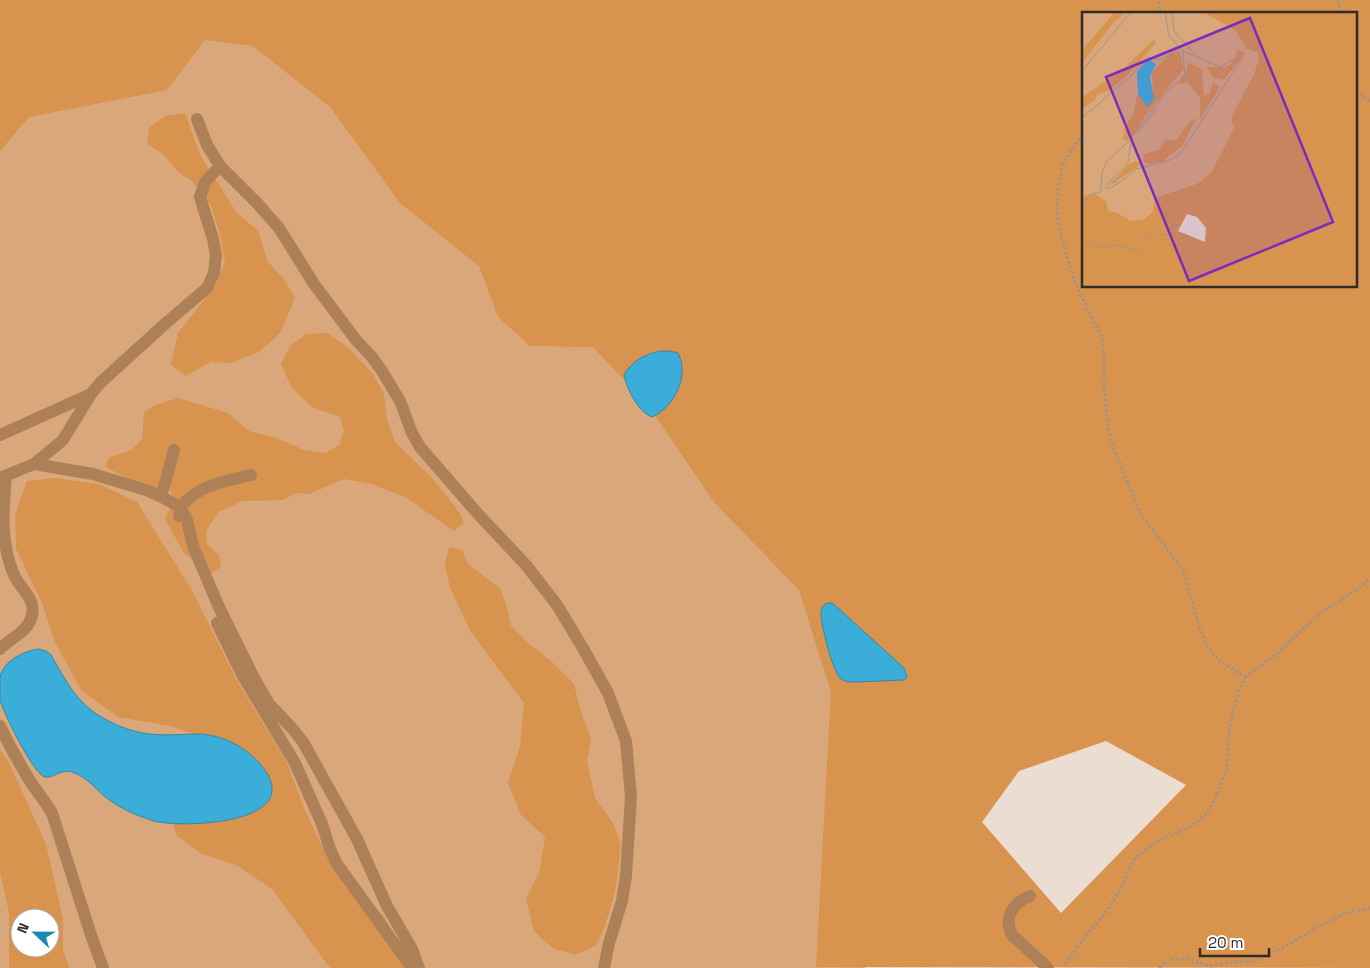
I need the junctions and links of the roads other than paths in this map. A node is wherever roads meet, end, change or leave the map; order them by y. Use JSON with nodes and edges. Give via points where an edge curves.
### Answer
{"nodes":[{"id":1,"x":197,"y":119,"type":"dead end"},
{"id":2,"x":220,"y":166,"type":"junction"},
{"id":3,"x":90,"y":394,"type":"junction"},
{"id":4,"x":0,"y":435,"type":"edge"},
{"id":5,"x":174,"y":450,"type":"dead end"},
{"id":6,"x":34,"y":464,"type":"junction"},
{"id":7,"x":251,"y":475,"type":"dead end"},
{"id":8,"x":3,"y":477,"type":"edge"},
{"id":9,"x":160,"y":496,"type":"junction"},
{"id":10,"x":180,"y":507,"type":"junction"},
{"id":11,"x":0,"y":650,"type":"edge"},
{"id":12,"x":0,"y":726,"type":"edge"},
{"id":13,"x":1030,"y":896,"type":"dead end"},
{"id":14,"x":412,"y":949,"type":"junction"},
{"id":15,"x":103,"y":968,"type":"edge"},
{"id":16,"x":412,"y":968,"type":"edge"},
{"id":17,"x":419,"y":968,"type":"edge"},
{"id":18,"x":427,"y":968,"type":"edge"},
{"id":19,"x":604,"y":968,"type":"edge"},
{"id":20,"x":1048,"y":968,"type":"edge"}],
"edges":[{"from":1,"to":2,"type":"lane"},
{"from":2,"to":3,"type":"lane","via":[[205,182],[200,197],[216,255],[214,273],[207,288]]},
{"from":2,"to":19,"type":"lane","via":[[279,228],[314,284],[382,371],[400,401],[420,447],[526,565],[557,605],[608,694],[626,741],[631,797],[626,876]]},
{"from":3,"to":4,"type":"lane"},
{"from":3,"to":6,"type":"lane","via":[[63,440]]},
{"from":5,"to":9,"type":"lane"},
{"from":6,"to":8,"type":"lane"},
{"from":6,"to":9,"type":"lane","via":[[92,474]]},
{"from":7,"to":10,"type":"lane","via":[[204,488]]},
{"from":8,"to":11,"type":"lane","via":[[3,542],[17,582],[28,594],[32,617],[25,629]]},
{"from":9,"to":10,"type":"lane"},
{"from":10,"to":14,"type":"lane","via":[[218,605],[254,678],[269,704],[303,742]]},
{"from":10,"to":16,"type":"lane","via":[[179,521],[186,550],[212,611],[244,678],[295,763],[337,864]]},
{"from":12,"to":15,"type":"lane","via":[[52,813]]},
{"from":13,"to":20,"type":"lane","via":[[1015,904],[1008,928]]},
{"from":14,"to":17,"type":"lane"},
{"from":14,"to":18,"type":"lane"}]}
